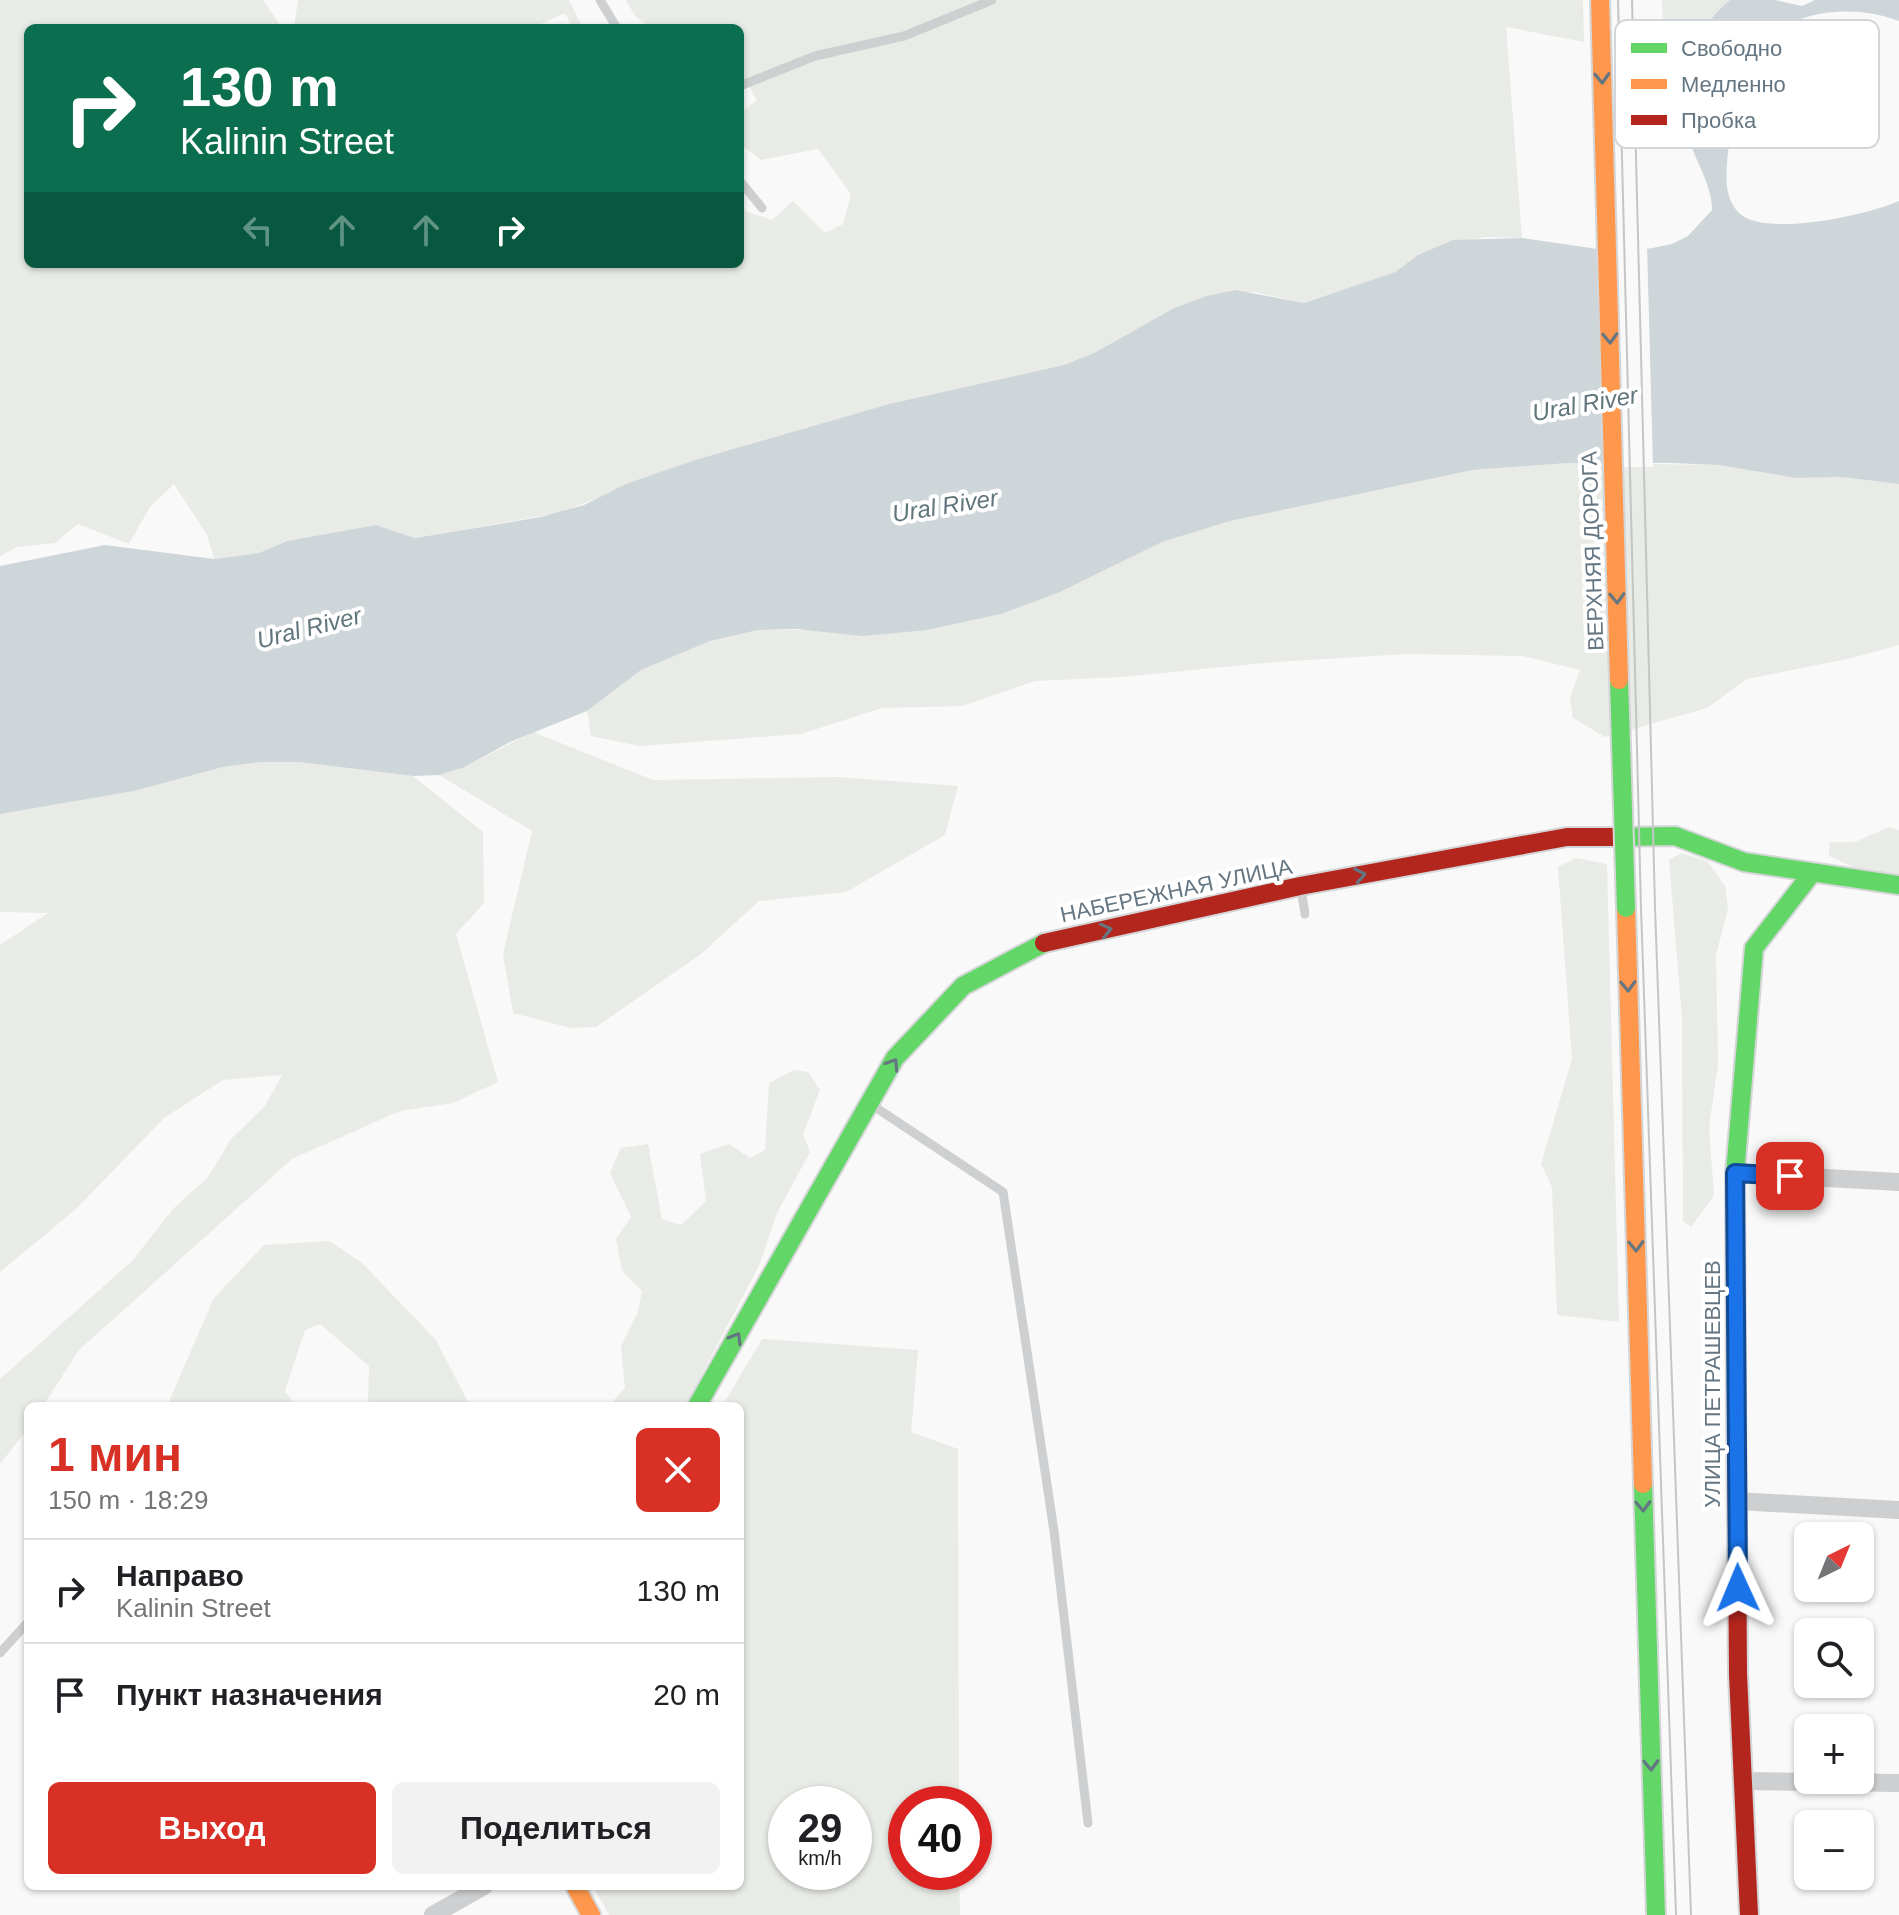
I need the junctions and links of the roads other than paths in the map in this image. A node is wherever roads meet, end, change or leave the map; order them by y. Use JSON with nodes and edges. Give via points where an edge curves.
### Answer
{"nodes":[{"id":1,"x":600,"y":0,"type":"edge"},
{"id":2,"x":992,"y":0,"type":"edge"},
{"id":3,"x":1600,"y":0,"type":"edge"},
{"id":4,"x":615,"y":24,"type":"edge"},
{"id":5,"x":744,"y":84,"type":"edge"},
{"id":6,"x":744,"y":186,"type":"edge"},
{"id":7,"x":762,"y":208,"type":"dead end"},
{"id":8,"x":1812,"y":873,"type":"junction"},
{"id":9,"x":1899,"y":885,"type":"edge"},
{"id":10,"x":1300,"y":886,"type":"junction"},
{"id":11,"x":1305,"y":914,"type":"dead end"},
{"id":12,"x":869,"y":1104,"type":"junction"},
{"id":13,"x":1735,"y":1173,"type":"junction"},
{"id":14,"x":1899,"y":1182,"type":"edge"},
{"id":15,"x":699,"y":1402,"type":"edge"},
{"id":16,"x":1737,"y":1501,"type":"junction"},
{"id":17,"x":1899,"y":1510,"type":"edge"},
{"id":18,"x":24,"y":1626,"type":"edge"},
{"id":19,"x":0,"y":1653,"type":"edge"},
{"id":20,"x":1742,"y":1781,"type":"junction"},
{"id":21,"x":1899,"y":1783,"type":"edge"},
{"id":22,"x":1088,"y":1823,"type":"dead end"},
{"id":23,"x":477,"y":1890,"type":"edge"},
{"id":24,"x":577,"y":1890,"type":"edge"},
{"id":25,"x":433,"y":1915,"type":"edge"},
{"id":26,"x":591,"y":1915,"type":"edge"},
{"id":27,"x":1656,"y":1915,"type":"edge"},
{"id":28,"x":1749,"y":1915,"type":"edge"}],
"edges":[{"from":1,"to":4,"type":"lane"},
{"from":2,"to":5,"type":"lane","via":[[904,36],[815,56]]},
{"from":3,"to":27,"type":"main road","name":"ВЕРХНЯЯ ДОРОГА","one_way":true,"bridge":true},
{"from":6,"to":7,"type":"lane"},
{"from":8,"to":9,"type":"main road","name":"НАБЕРЕЖНАЯ УЛИЦА"},
{"from":10,"to":8,"type":"main road","name":"НАБЕРЕЖНАЯ УЛИЦА","one_way":true,"via":[[1567,837],[1675,836],[1744,862]]},
{"from":8,"to":13,"type":"main road","name":"УЛИЦА ПЕТРАШЕВЦЕВ","via":[[1754,948]]},
{"from":10,"to":11,"type":"lane"},
{"from":12,"to":10,"type":"main road","name":"НАБЕРЕЖНАЯ УЛИЦА","one_way":true,"via":[[895,1058],[963,986],[1042,944]]},
{"from":15,"to":12,"type":"main road","name":"НАБЕРЕЖНАЯ УЛИЦА","one_way":true},
{"from":12,"to":22,"type":"lane","via":[[1003,1192],[1054,1531]]},
{"from":13,"to":14,"type":"street"},
{"from":13,"to":16,"type":"main road","name":"УЛИЦА ПЕТРАШЕВЦЕВ"},
{"from":16,"to":17,"type":"street"},
{"from":16,"to":20,"type":"main road","name":"УЛИЦА ПЕТРАШЕВЦЕВ"},
{"from":18,"to":19,"type":"lane"},
{"from":20,"to":21,"type":"street"},
{"from":20,"to":28,"type":"main road","name":"УЛИЦА ПЕТРАШЕВЦЕВ"},
{"from":23,"to":25,"type":"street"},
{"from":24,"to":26,"type":"main road"}]}
